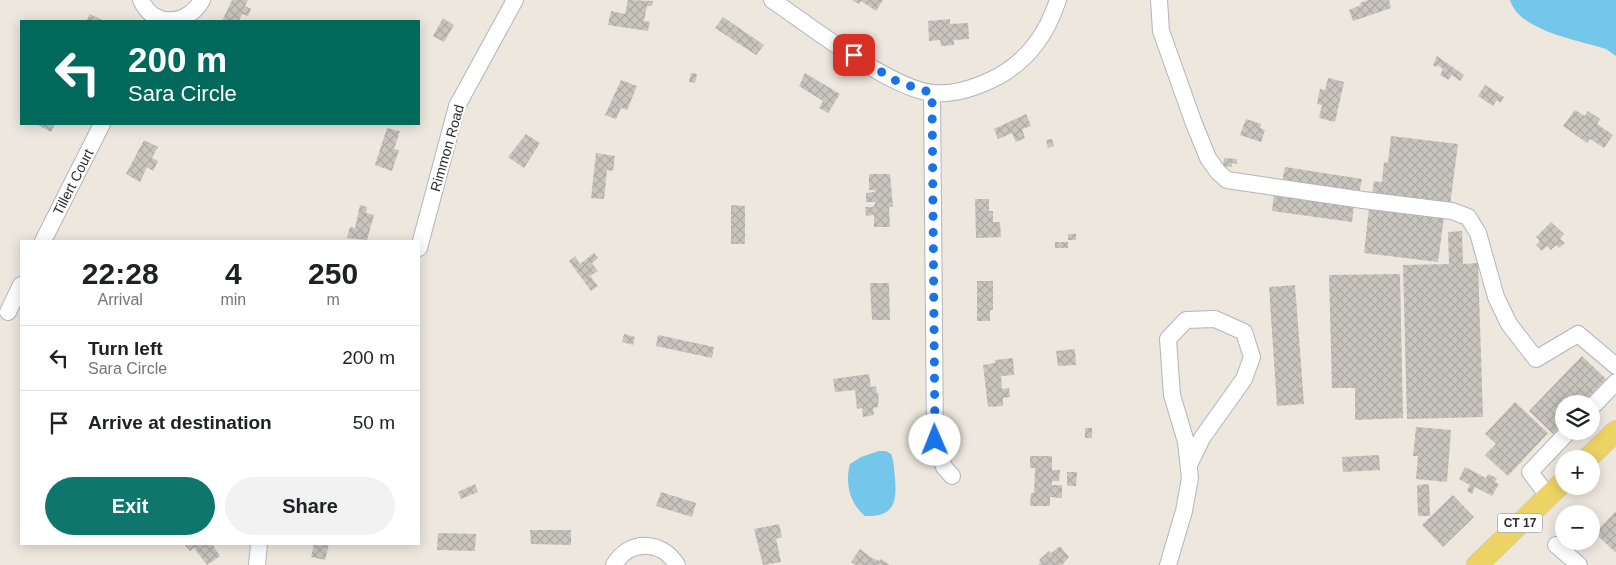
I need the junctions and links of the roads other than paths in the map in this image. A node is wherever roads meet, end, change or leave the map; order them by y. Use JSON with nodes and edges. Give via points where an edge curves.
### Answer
{"nodes":[{"id":1,"x":141,"y":0,"type":"edge"},
{"id":2,"x":202,"y":0,"type":"edge"},
{"id":3,"x":515,"y":0,"type":"edge"},
{"id":4,"x":772,"y":0,"type":"edge"},
{"id":5,"x":1058,"y":0,"type":"edge"},
{"id":6,"x":1159,"y":0,"type":"edge"},
{"id":7,"x":155,"y":19,"type":"edge"},
{"id":8,"x":932,"y":93,"type":"junction"},
{"id":9,"x":101,"y":125,"type":"edge"},
{"id":10,"x":44,"y":240,"type":"edge"},
{"id":11,"x":420,"y":244,"type":"edge"},
{"id":12,"x":20,"y":288,"type":"edge"},
{"id":13,"x":10,"y":314,"type":"edge"},
{"id":14,"x":1616,"y":366,"type":"edge"},
{"id":15,"x":1616,"y":382,"type":"edge"},
{"id":16,"x":1600,"y":399,"type":"edge"},
{"id":17,"x":1616,"y":431,"type":"edge"},
{"id":18,"x":1560,"y":440,"type":"edge"},
{"id":19,"x":1596,"y":450,"type":"edge"},
{"id":20,"x":1189,"y":464,"type":"junction"},
{"id":21,"x":952,"y":476,"type":"dead end"},
{"id":22,"x":1555,"y":489,"type":"edge"},
{"id":23,"x":1548,"y":496,"type":"junction"},
{"id":24,"x":259,"y":545,"type":"edge"},
{"id":25,"x":1560,"y":550,"type":"edge"},
{"id":26,"x":1572,"y":563,"type":"edge"},
{"id":27,"x":257,"y":565,"type":"edge"},
{"id":28,"x":614,"y":565,"type":"edge"},
{"id":29,"x":677,"y":565,"type":"edge"},
{"id":30,"x":1168,"y":565,"type":"edge"},
{"id":31,"x":1476,"y":565,"type":"edge"}],
"edges":[{"from":1,"to":7,"type":"street"},
{"from":2,"to":7,"type":"street","via":[[196,10],[183,18]]},
{"from":3,"to":11,"type":"street","name":"Rimmon Road","via":[[457,106]]},
{"from":4,"to":8,"type":"street","via":[[870,66],[898,82]]},
{"from":5,"to":8,"type":"street","via":[[1050,24],[1035,47],[1013,68],[988,82],[957,91]]},
{"from":6,"to":14,"type":"street","via":[[1161,31],[1192,121],[1208,158],[1227,180],[1452,211],[1468,217],[1478,233],[1496,297],[1508,324],[1536,359],[1578,334]]},
{"from":8,"to":21,"type":"street","via":[[935,440],[944,467]]},
{"from":9,"to":10,"type":"street","name":"Tillert Court"},
{"from":12,"to":13,"type":"street"},
{"from":15,"to":16,"type":"street"},
{"from":17,"to":19,"type":"main road"},
{"from":18,"to":23,"type":"street","via":[[1530,472]]},
{"from":20,"to":20,"type":"street","via":[[1172,395],[1168,339],[1186,320],[1215,319],[1244,332],[1252,356],[1244,379],[1202,438]]},
{"from":20,"to":30,"type":"street","via":[[1190,478],[1184,510]]},
{"from":22,"to":23,"type":"main road","number":"CT 17"},
{"from":23,"to":31,"type":"main road","number":"CT 17"},
{"from":24,"to":27,"type":"street"},
{"from":25,"to":26,"type":"street"},
{"from":28,"to":29,"type":"street","via":[[628,550],[647,546],[666,552]]}]}
